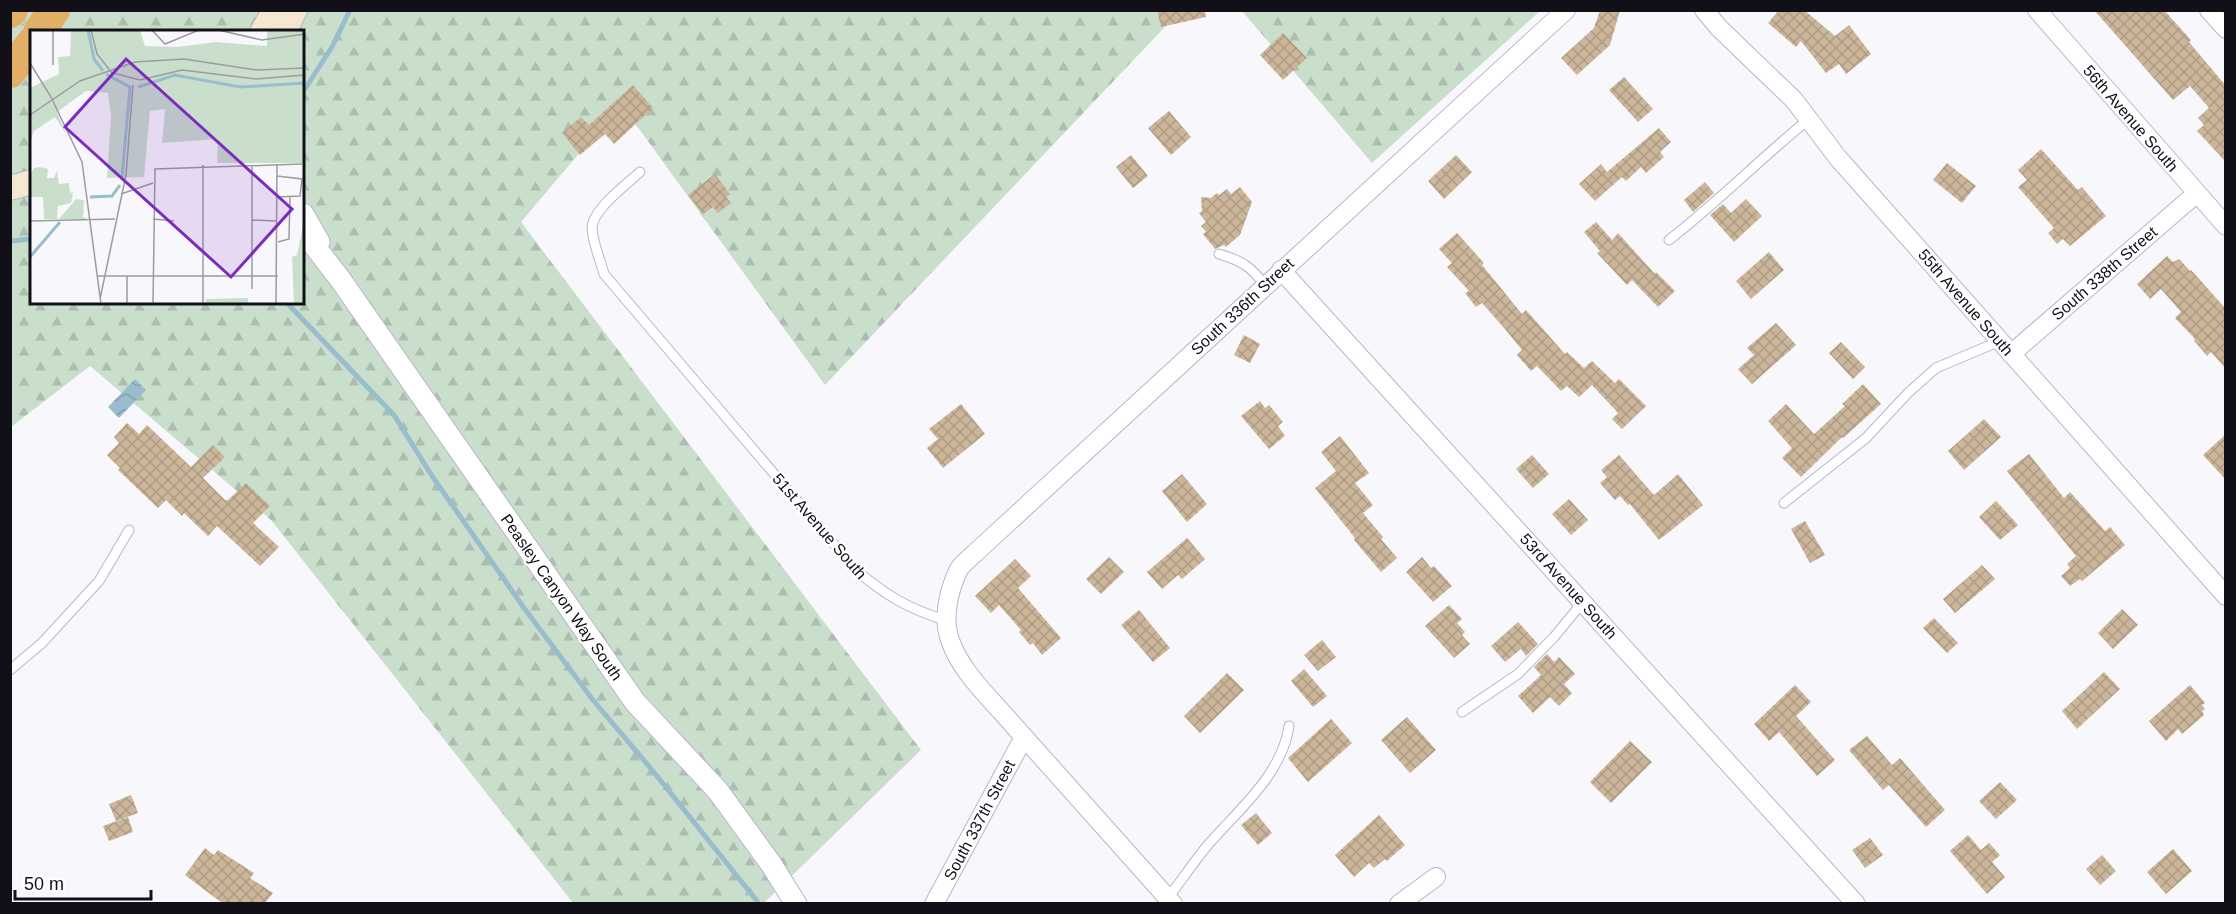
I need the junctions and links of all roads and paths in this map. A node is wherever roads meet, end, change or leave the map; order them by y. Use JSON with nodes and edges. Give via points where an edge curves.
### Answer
{"nodes":[{"id":1,"x":54,"y":10,"type":"edge"},
{"id":2,"x":275,"y":10,"type":"edge"},
{"id":3,"x":295,"y":10,"type":"edge"},
{"id":4,"x":1566,"y":10,"type":"edge"},
{"id":5,"x":1704,"y":10,"type":"edge"},
{"id":6,"x":2209,"y":10,"type":"edge"},
{"id":7,"x":2039,"y":11,"type":"edge"},
{"id":8,"x":2226,"y":29,"type":"edge"},
{"id":9,"x":40,"y":30,"type":"edge"},
{"id":10,"x":263,"y":30,"type":"edge"},
{"id":11,"x":285,"y":30,"type":"edge"},
{"id":12,"x":30,"y":45,"type":"edge"},
{"id":13,"x":10,"y":72,"type":"edge"},
{"id":14,"x":1809,"y":119,"type":"junction"},
{"id":15,"x":640,"y":172,"type":"dead end"},
{"id":16,"x":30,"y":183,"type":"edge"},
{"id":17,"x":30,"y":187,"type":"edge"},
{"id":18,"x":10,"y":189,"type":"edge"},
{"id":19,"x":2196,"y":193,"type":"junction"},
{"id":20,"x":304,"y":216,"type":"edge"},
{"id":21,"x":2226,"y":226,"type":"edge"},
{"id":22,"x":304,"y":232,"type":"edge"},
{"id":23,"x":1669,"y":240,"type":"dead end"},
{"id":24,"x":1219,"y":254,"type":"dead end"},
{"id":25,"x":1281,"y":270,"type":"junction"},
{"id":26,"x":340,"y":279,"type":"junction"},
{"id":27,"x":1265,"y":286,"type":"junction"},
{"id":28,"x":2006,"y":347,"type":"junction"},
{"id":29,"x":1784,"y":503,"type":"dead end"},
{"id":30,"x":129,"y":530,"type":"dead end"},
{"id":31,"x":2226,"y":596,"type":"edge"},
{"id":32,"x":1583,"y":602,"type":"junction"},
{"id":33,"x":945,"y":620,"type":"junction"},
{"id":34,"x":10,"y":670,"type":"edge"},
{"id":35,"x":1462,"y":712,"type":"dead end"},
{"id":36,"x":1289,"y":726,"type":"dead end"},
{"id":37,"x":1024,"y":737,"type":"junction"},
{"id":38,"x":1436,"y":877,"type":"dead end"},
{"id":39,"x":1171,"y":901,"type":"edge"},
{"id":40,"x":796,"y":903,"type":"edge"},
{"id":41,"x":934,"y":903,"type":"edge"},
{"id":42,"x":1400,"y":903,"type":"edge"},
{"id":43,"x":1856,"y":903,"type":"edge"}],
"edges":[{"from":1,"to":9,"type":"highway"},
{"from":2,"to":10,"type":"main road"},
{"from":3,"to":11,"type":"main road"},
{"from":4,"to":25,"type":"street","name":"South 336th Street"},
{"from":5,"to":14,"type":"street","name":"55th Avenue South"},
{"from":6,"to":8,"type":"street"},
{"from":7,"to":19,"type":"street","name":"56th Avenue South"},
{"from":12,"to":13,"type":"highway"},
{"from":14,"to":23,"type":"lane"},
{"from":14,"to":28,"type":"street","name":"55th Avenue South","via":[[1838,158]]},
{"from":15,"to":33,"type":"lane","name":"51st Avenue South","via":[[599,210],[593,223],[604,274],[856,570],[881,591],[919,612]]},
{"from":16,"to":18,"type":"main road"},
{"from":17,"to":18,"type":"main road"},
{"from":19,"to":21,"type":"street","name":"56th Avenue South"},
{"from":19,"to":28,"type":"street","name":"South 338th Street"},
{"from":20,"to":26,"type":"street","name":"Peasley Canyon Way South"},
{"from":22,"to":26,"type":"street","name":"Peasley Canyon Way South"},
{"from":24,"to":27,"type":"lane","via":[[1240,260]]},
{"from":25,"to":27,"type":"street","name":"South 336th Street"},
{"from":25,"to":32,"type":"street","name":"53rd Avenue South"},
{"from":26,"to":40,"type":"street","name":"Peasley Canyon Way South","via":[[635,702],[718,791]]},
{"from":27,"to":33,"type":"street","name":"South 336th Street","via":[[975,552],[960,568]]},
{"from":28,"to":29,"type":"lane","via":[[1936,369],[1866,438]]},
{"from":28,"to":31,"type":"street","name":"55th Avenue South"},
{"from":30,"to":34,"type":"lane","via":[[99,581],[42,643]]},
{"from":32,"to":35,"type":"lane","via":[[1518,674]]},
{"from":32,"to":43,"type":"street","name":"53rd Avenue South"},
{"from":33,"to":37,"type":"street","via":[[961,661]]},
{"from":36,"to":39,"type":"lane","via":[[1274,768],[1206,847]]},
{"from":37,"to":39,"type":"street"},
{"from":37,"to":41,"type":"street","name":"South 337th Street"},
{"from":38,"to":42,"type":"street"}]}
